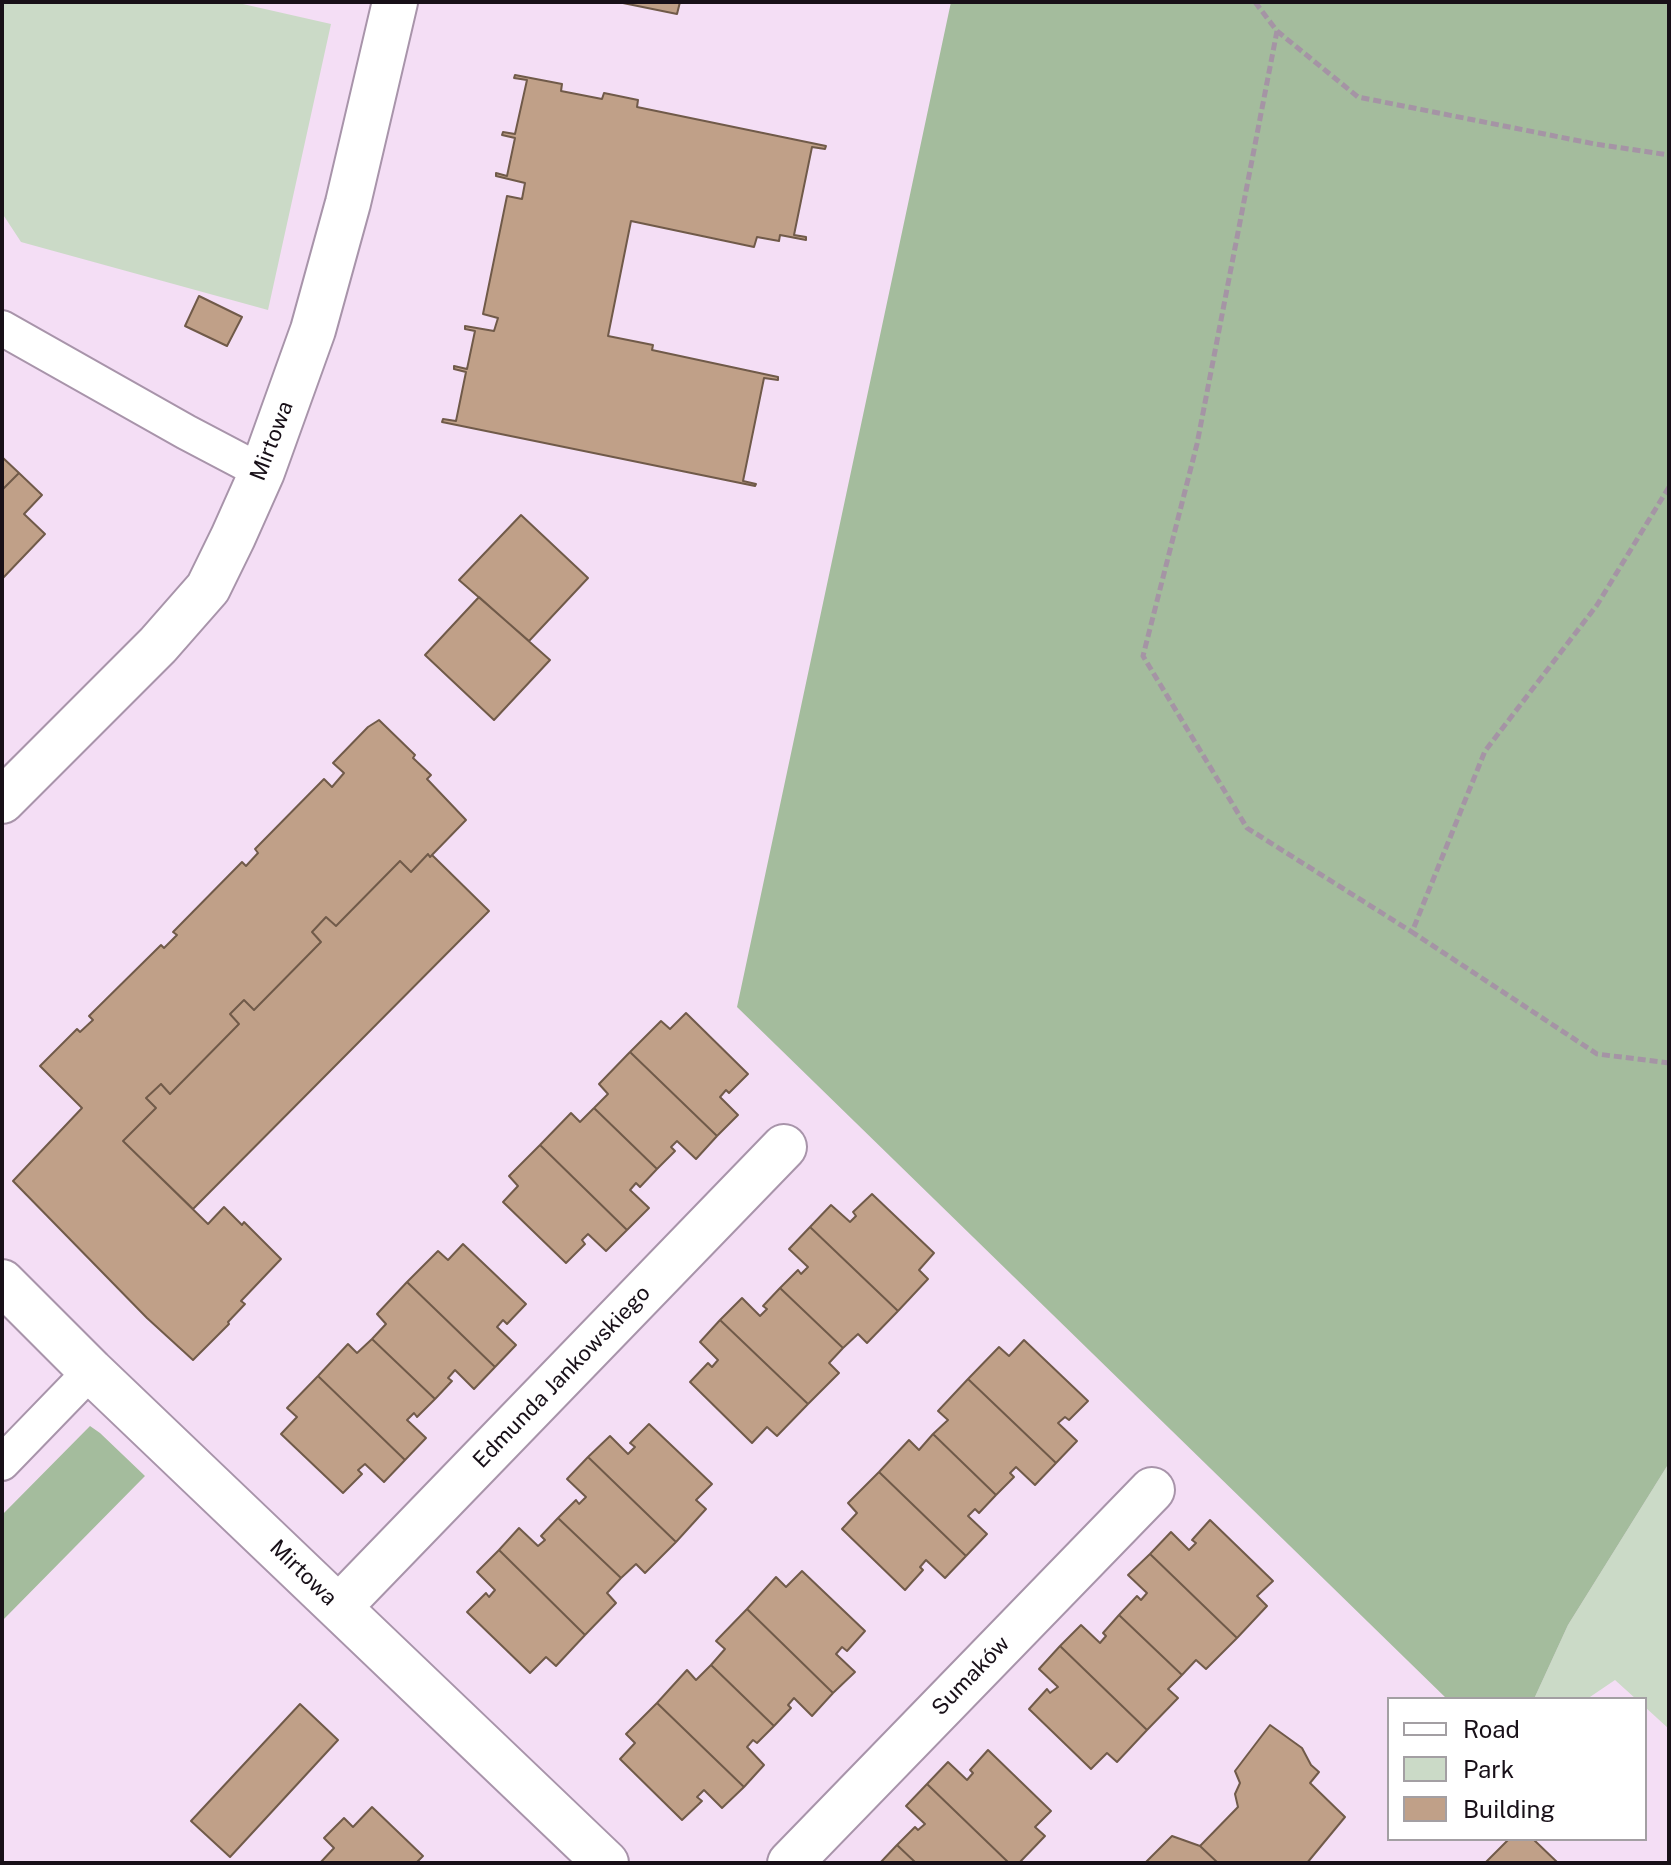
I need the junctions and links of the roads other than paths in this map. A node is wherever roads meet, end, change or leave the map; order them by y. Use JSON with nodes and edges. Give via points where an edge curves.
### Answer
{"nodes":[{"id":1,"x":395,"y":2,"type":"edge"},
{"id":2,"x":2,"y":328,"type":"edge"},
{"id":3,"x":262,"y":472,"type":"junction"},
{"id":4,"x":2,"y":801,"type":"edge"},
{"id":5,"x":784,"y":1147,"type":"dead end"},
{"id":6,"x":2,"y":1282,"type":"edge"},
{"id":7,"x":91,"y":1371,"type":"junction"},
{"id":8,"x":2,"y":1463,"type":"edge"},
{"id":9,"x":1152,"y":1490,"type":"dead end"},
{"id":10,"x":339,"y":1607,"type":"junction"},
{"id":11,"x":606,"y":1863,"type":"edge"},
{"id":12,"x":790,"y":1863,"type":"edge"}],
"edges":[{"from":1,"to":3,"type":"street","name":"Mirtowa","via":[[313,330]]},
{"from":2,"to":3,"type":"lane"},
{"from":3,"to":4,"type":"street","name":"Mirtowa","via":[[208,588]]},
{"from":5,"to":10,"type":"street","name":"Edmunda Jankowskiego"},
{"from":6,"to":7,"type":"street","name":"Mirtowa"},
{"from":7,"to":8,"type":"lane"},
{"from":7,"to":10,"type":"street","name":"Mirtowa"},
{"from":9,"to":12,"type":"street","name":"Sumaków"},
{"from":10,"to":11,"type":"street","name":"Mirtowa"}]}
